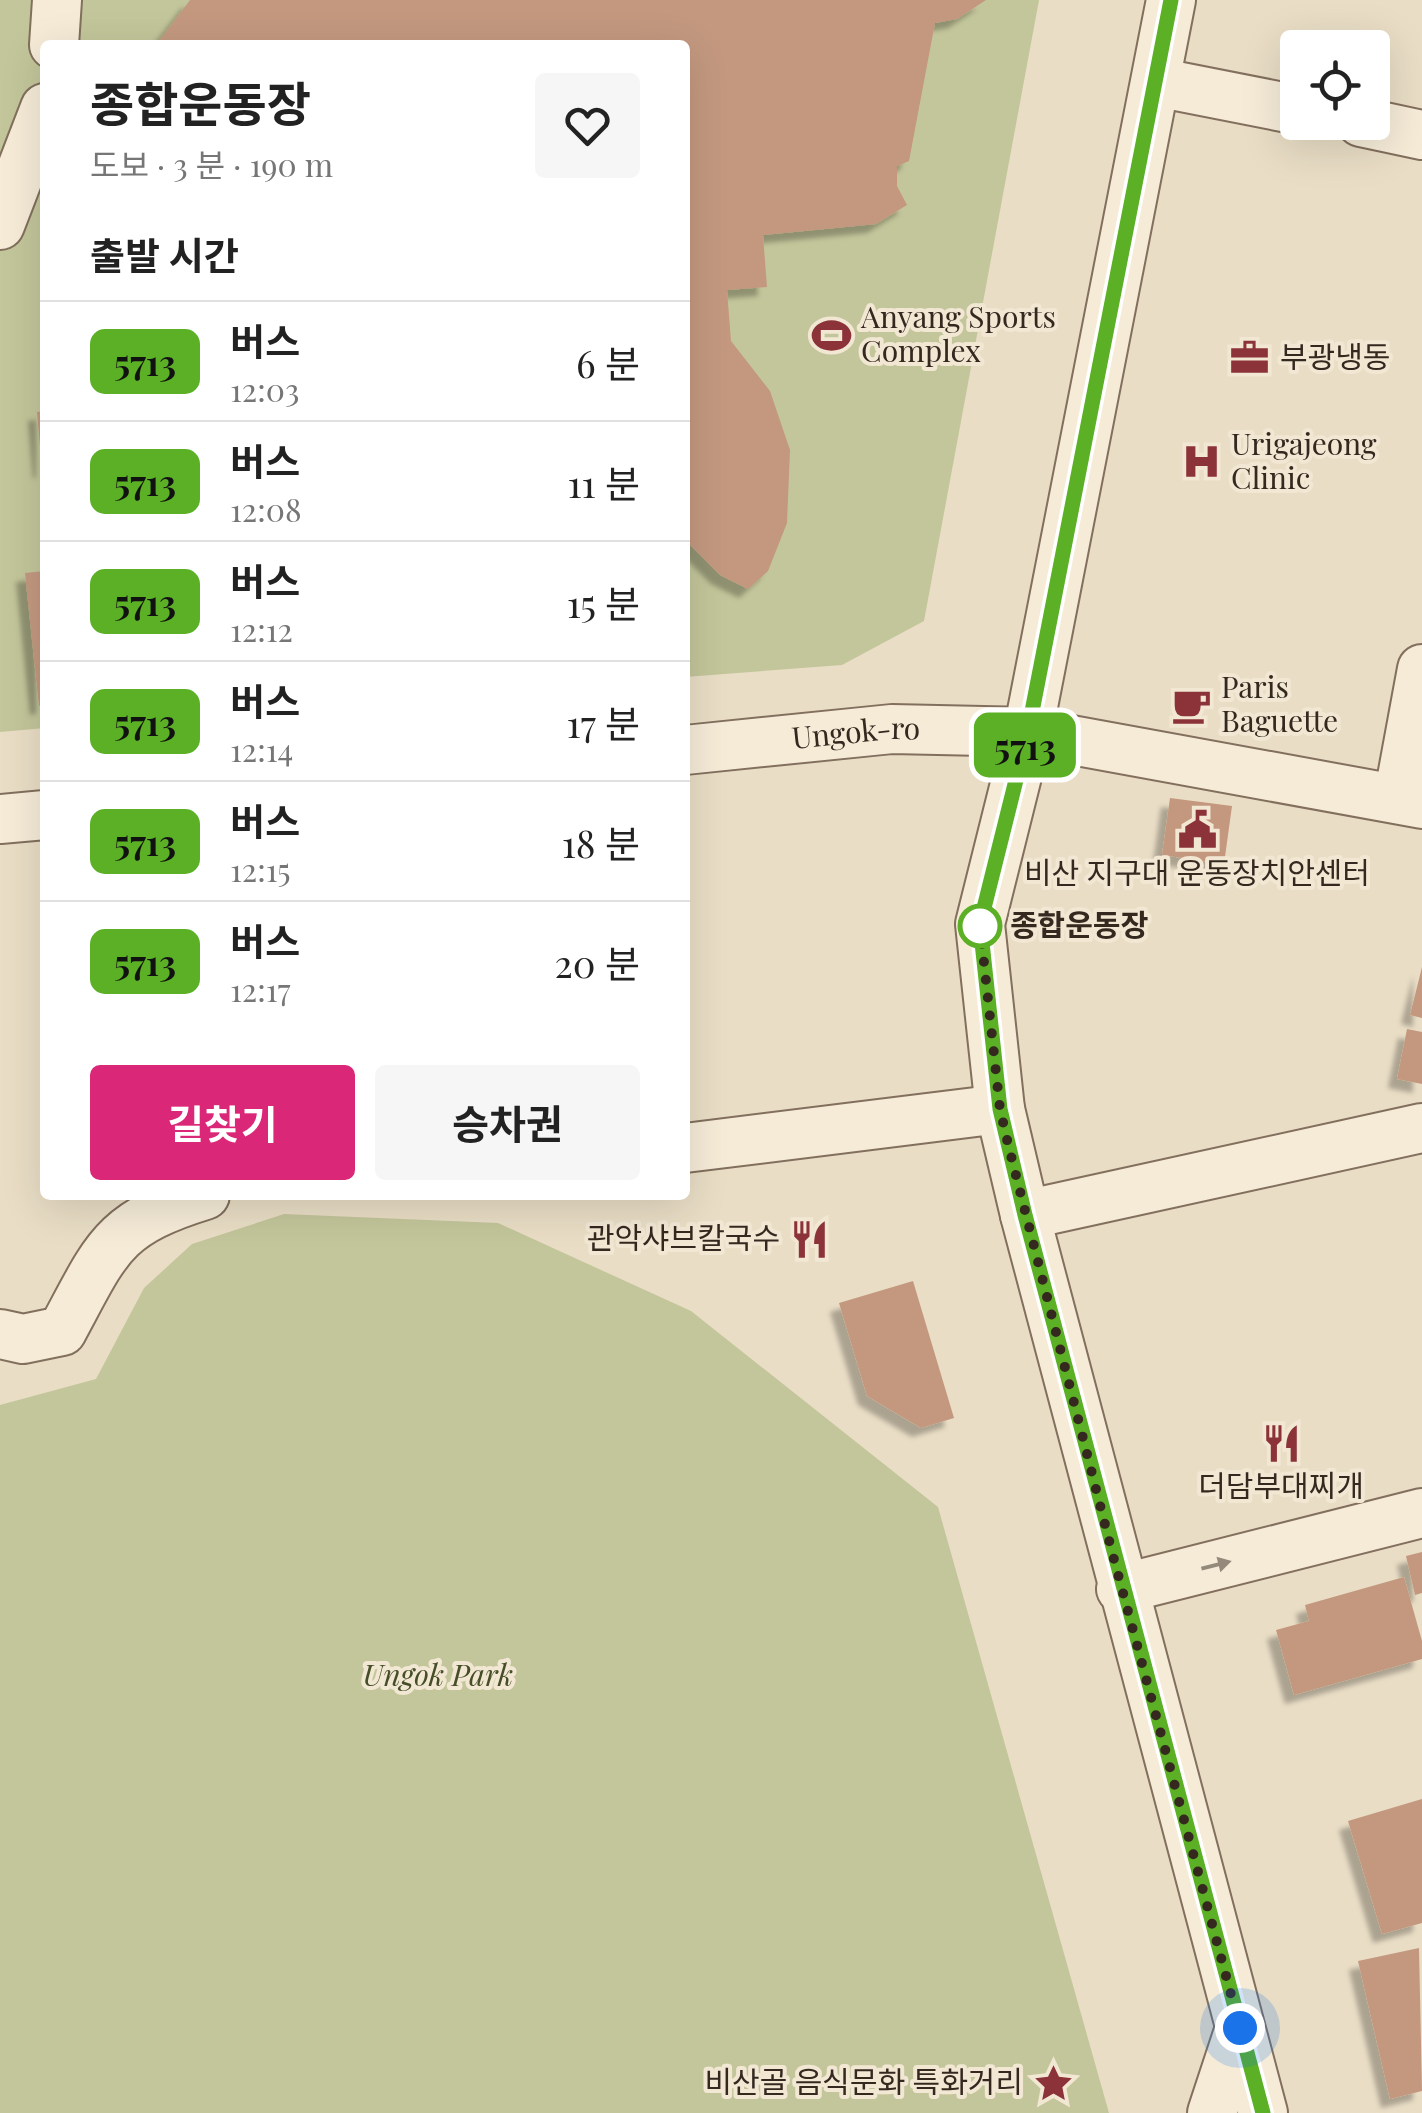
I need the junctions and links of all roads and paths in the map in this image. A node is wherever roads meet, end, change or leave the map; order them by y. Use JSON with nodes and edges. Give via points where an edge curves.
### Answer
{"nodes":[{"id":1,"x":57,"y":0,"type":"edge"},
{"id":2,"x":1172,"y":0,"type":"edge"},
{"id":3,"x":54,"y":40,"type":"edge"},
{"id":4,"x":1156,"y":82,"type":"junction"},
{"id":5,"x":1280,"y":106,"type":"edge"},
{"id":6,"x":40,"y":121,"type":"edge"},
{"id":7,"x":1390,"y":128,"type":"edge"},
{"id":8,"x":1422,"y":134,"type":"edge"},
{"id":9,"x":0,"y":225,"type":"edge"},
{"id":10,"x":1422,"y":669,"type":"edge"},
{"id":11,"x":1028,"y":732,"type":"junction"},
{"id":12,"x":690,"y":749,"type":"edge"},
{"id":13,"x":1410,"y":801,"type":"edge"},
{"id":14,"x":40,"y":815,"type":"edge"},
{"id":15,"x":0,"y":819,"type":"edge"},
{"id":16,"x":1000,"y":1109,"type":"junction"},
{"id":17,"x":1422,"y":1128,"type":"edge"},
{"id":18,"x":690,"y":1147,"type":"edge"},
{"id":19,"x":189,"y":1200,"type":"edge"},
{"id":20,"x":1025,"y":1215,"type":"junction"},
{"id":21,"x":0,"y":1334,"type":"edge"},
{"id":22,"x":1422,"y":1513,"type":"edge"},
{"id":23,"x":1121,"y":1589,"type":"junction"},
{"id":24,"x":1240,"y":2028,"type":"junction"},
{"id":25,"x":1212,"y":2113,"type":"edge"},
{"id":26,"x":1263,"y":2113,"type":"edge"}],
"edges":[{"from":1,"to":3,"type":"street"},
{"from":2,"to":4,"type":"street"},
{"from":4,"to":5,"type":"street"},
{"from":4,"to":11,"type":"street"},
{"from":6,"to":9,"type":"street"},
{"from":7,"to":8,"type":"street"},
{"from":10,"to":13,"type":"street"},
{"from":11,"to":12,"type":"street","name":"Ungok-ro","via":[[892,729]]},
{"from":11,"to":13,"type":"street","name":"Ungok-ro"},
{"from":11,"to":16,"type":"street","via":[[980,924]]},
{"from":14,"to":15,"type":"street"},
{"from":16,"to":18,"type":"street"},
{"from":16,"to":20,"type":"street"},
{"from":17,"to":20,"type":"street"},
{"from":19,"to":21,"type":"street","via":[[156,1210],[115,1238],[62,1331],[22,1339]]},
{"from":20,"to":23,"type":"street"},
{"from":23,"to":22,"type":"street","one_way":true},
{"from":23,"to":24,"type":"street"},
{"from":24,"to":25,"type":"street"},
{"from":24,"to":26,"type":"street"}]}
